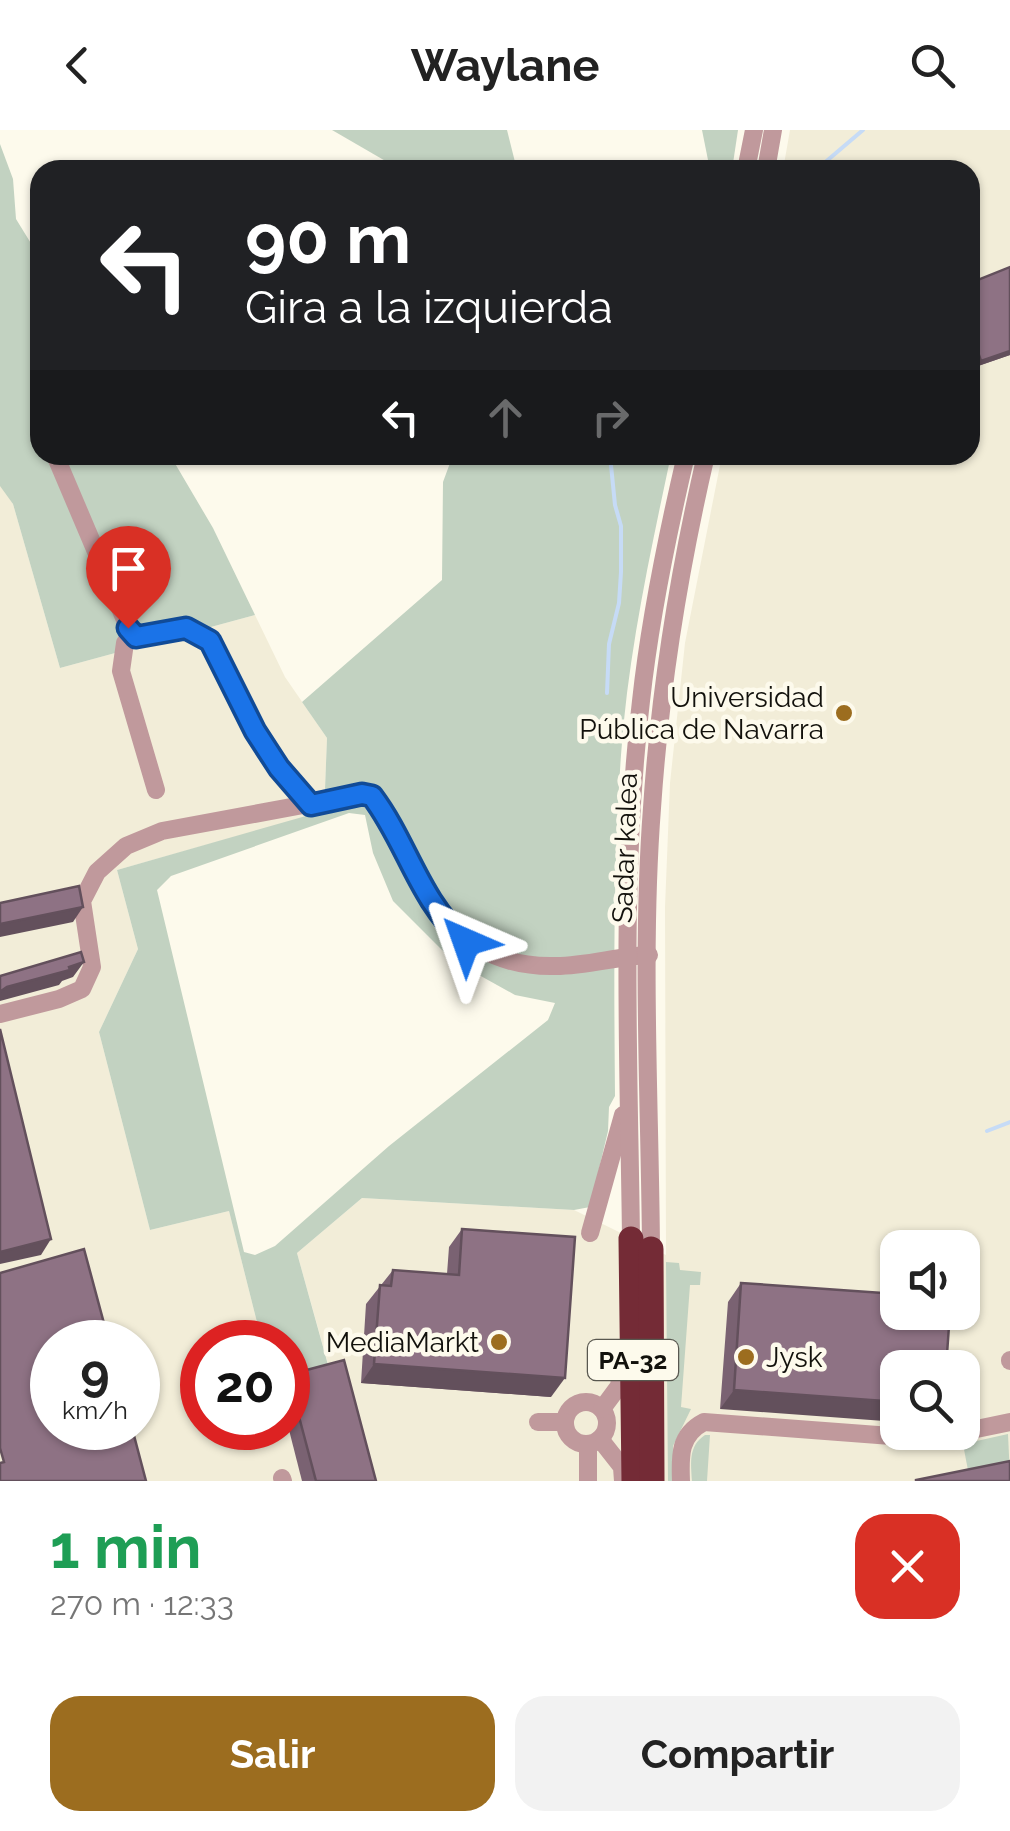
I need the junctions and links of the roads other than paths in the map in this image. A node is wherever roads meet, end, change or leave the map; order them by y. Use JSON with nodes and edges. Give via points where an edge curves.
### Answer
{"nodes":[{"id":1,"x":754,"y":130,"type":"edge"},
{"id":2,"x":774,"y":130,"type":"edge"},
{"id":3,"x":748,"y":160,"type":"edge"},
{"id":4,"x":768,"y":160,"type":"edge"},
{"id":5,"x":60,"y":465,"type":"edge"},
{"id":6,"x":684,"y":465,"type":"edge"},
{"id":7,"x":704,"y":465,"type":"edge"},
{"id":8,"x":136,"y":637,"type":"junction"},
{"id":9,"x":156,"y":790,"type":"dead end"},
{"id":10,"x":311,"y":805,"type":"junction"},
{"id":11,"x":649,"y":955,"type":"junction"},
{"id":12,"x":629,"y":956,"type":"junction"},
{"id":13,"x":0,"y":1014,"type":"edge"},
{"id":14,"x":629,"y":1090,"type":"junction"},
{"id":15,"x":621,"y":1122,"type":"junction"},
{"id":16,"x":590,"y":1232,"type":"dead end"},
{"id":17,"x":641,"y":1244,"type":"junction"},
{"id":18,"x":602,"y":1409,"type":"junction"},
{"id":19,"x":538,"y":1422,"type":"dead end"},
{"id":20,"x":564,"y":1422,"type":"junction"},
{"id":21,"x":1010,"y":1422,"type":"edge"},
{"id":22,"x":980,"y":1428,"type":"edge"},
{"id":23,"x":880,"y":1435,"type":"edge"},
{"id":24,"x":587,"y":1441,"type":"junction"},
{"id":25,"x":558,"y":1455,"type":"dead end"},
{"id":26,"x":588,"y":1481,"type":"edge"},
{"id":27,"x":622,"y":1481,"type":"edge"},
{"id":28,"x":634,"y":1481,"type":"edge"},
{"id":29,"x":652,"y":1481,"type":"edge"},
{"id":30,"x":681,"y":1481,"type":"edge"}],
"edges":[{"from":1,"to":3,"type":"street"},
{"from":2,"to":4,"type":"street"},
{"from":5,"to":8,"type":"street"},
{"from":6,"to":12,"type":"street","name":"Sadar kalea","via":[[640,702]]},
{"from":7,"to":11,"type":"street","name":"Sadar kalea","via":[[663,698]]},
{"from":8,"to":9,"type":"street","via":[[125,644],[121,671]]},
{"from":8,"to":10,"type":"street","via":[[186,628],[210,641],[255,731]]},
{"from":10,"to":12,"type":"street","via":[[372,796],[438,913],[466,942],[500,960],[557,966]]},
{"from":10,"to":13,"type":"street","via":[[162,831],[126,846],[97,872],[82,901],[92,967],[82,989]]},
{"from":11,"to":12,"type":"street"},
{"from":11,"to":17,"type":"street","name":"Sadar kalea"},
{"from":12,"to":14,"type":"street","name":"Sadar kalea"},
{"from":14,"to":15,"type":"street"},
{"from":14,"to":17,"type":"street","name":"Sadar kalea"},
{"from":15,"to":16,"type":"street"},
{"from":15,"to":18,"type":"street","via":[[623,1374]]},
{"from":17,"to":28,"type":"highway","name":"PA-32","number":"PA-32"},
{"from":17,"to":29,"type":"highway","number":"PA-32"},
{"from":18,"to":20,"type":"street","via":[[578,1394]]},
{"from":18,"to":24,"type":"street","via":[[608,1422]]},
{"from":19,"to":20,"type":"street"},
{"from":20,"to":24,"type":"street"},
{"from":21,"to":22,"type":"street"},
{"from":23,"to":30,"type":"street","via":[[697,1418],[682,1446]]},
{"from":24,"to":25,"type":"street"},
{"from":24,"to":26,"type":"street"},
{"from":24,"to":27,"type":"street","via":[[622,1467]]}]}
